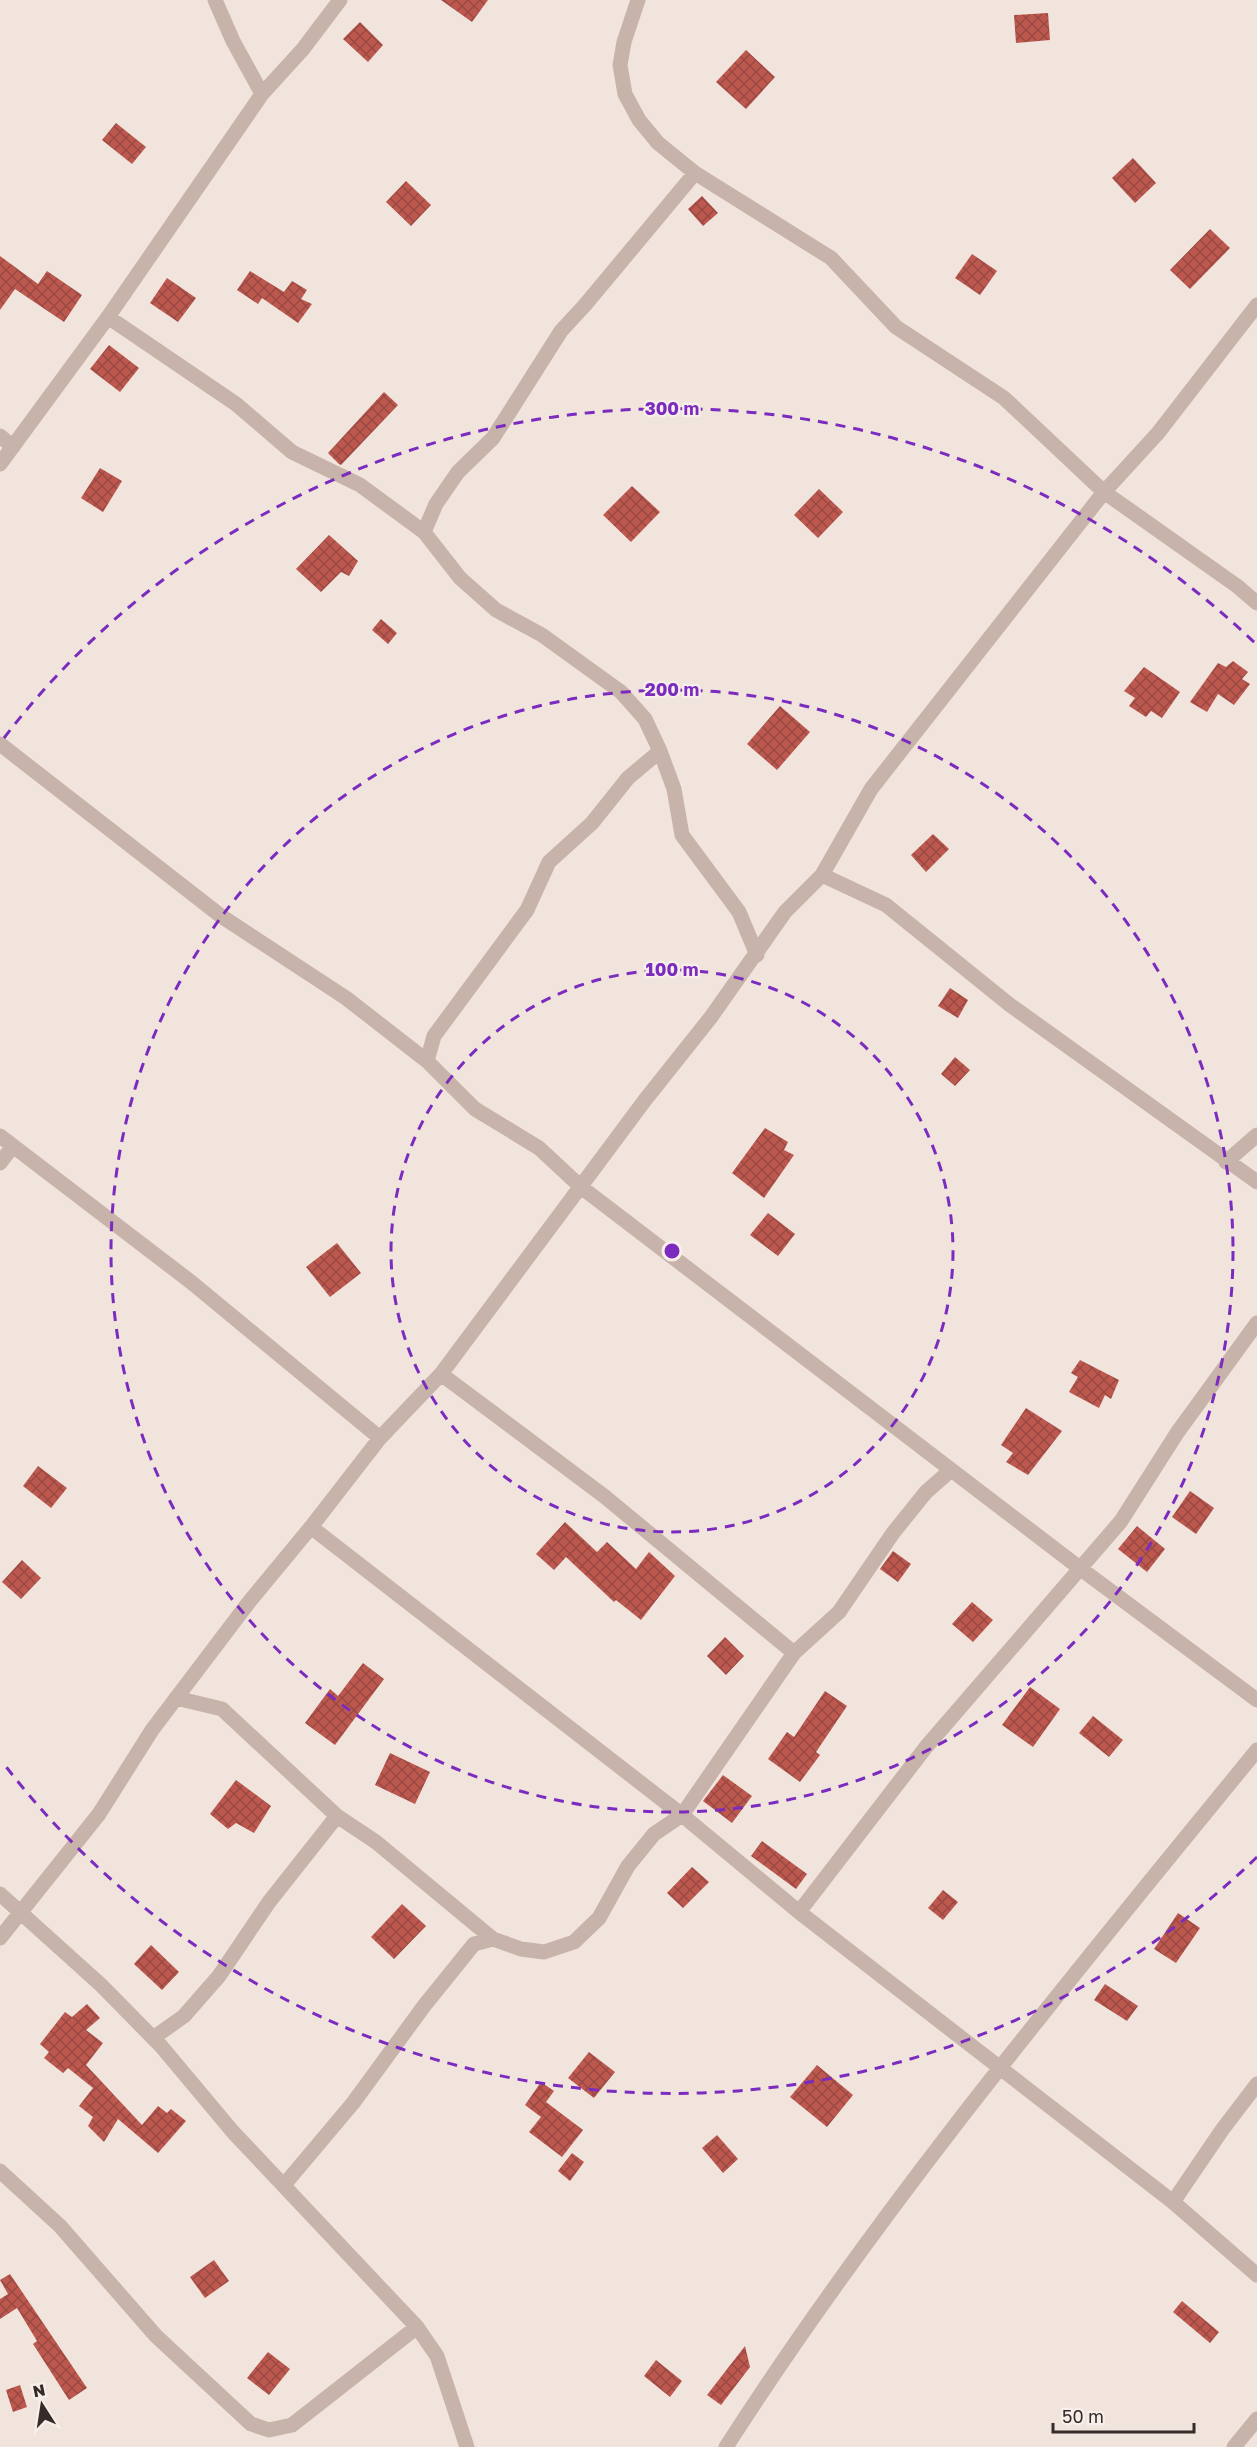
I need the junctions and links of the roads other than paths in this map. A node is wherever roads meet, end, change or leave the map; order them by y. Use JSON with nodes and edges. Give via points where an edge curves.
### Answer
{"nodes":[{"id":1,"x":215,"y":0,"type":"edge"},
{"id":2,"x":340,"y":0,"type":"edge"},
{"id":3,"x":638,"y":0,"type":"edge"},
{"id":4,"x":262,"y":94,"type":"junction"},
{"id":5,"x":694,"y":173,"type":"junction"},
{"id":6,"x":1257,"y":305,"type":"edge"},
{"id":7,"x":108,"y":317,"type":"junction"},
{"id":8,"x":0,"y":435,"type":"edge"},
{"id":9,"x":13,"y":447,"type":"junction"},
{"id":10,"x":0,"y":464,"type":"edge"},
{"id":11,"x":1104,"y":492,"type":"junction"},
{"id":12,"x":424,"y":532,"type":"junction"},
{"id":13,"x":1257,"y":603,"type":"edge"},
{"id":14,"x":0,"y":744,"type":"edge"},
{"id":15,"x":660,"y":751,"type":"junction"},
{"id":16,"x":822,"y":875,"type":"junction"},
{"id":17,"x":757,"y":955,"type":"junction"},
{"id":18,"x":427,"y":1061,"type":"junction"},
{"id":19,"x":1257,"y":1135,"type":"edge"},
{"id":20,"x":0,"y":1136,"type":"edge"},
{"id":21,"x":13,"y":1146,"type":"junction"},
{"id":22,"x":1226,"y":1162,"type":"junction"},
{"id":23,"x":0,"y":1163,"type":"edge"},
{"id":24,"x":1257,"y":1182,"type":"edge"},
{"id":25,"x":581,"y":1187,"type":"junction"},
{"id":26,"x":1257,"y":1323,"type":"edge"},
{"id":27,"x":441,"y":1374,"type":"junction"},
{"id":28,"x":380,"y":1438,"type":"junction"},
{"id":29,"x":951,"y":1470,"type":"junction"},
{"id":30,"x":311,"y":1527,"type":"junction"},
{"id":31,"x":1081,"y":1569,"type":"junction"},
{"id":32,"x":794,"y":1653,"type":"junction"},
{"id":33,"x":177,"y":1698,"type":"junction"},
{"id":34,"x":1257,"y":1700,"type":"edge"},
{"id":35,"x":1257,"y":1750,"type":"edge"},
{"id":36,"x":682,"y":1815,"type":"junction"},
{"id":37,"x":337,"y":1816,"type":"junction"},
{"id":38,"x":0,"y":1894,"type":"edge"},
{"id":39,"x":21,"y":1911,"type":"junction"},
{"id":40,"x":799,"y":1912,"type":"junction"},
{"id":41,"x":0,"y":1938,"type":"edge"},
{"id":42,"x":493,"y":1939,"type":"junction"},
{"id":43,"x":153,"y":2038,"type":"junction"},
{"id":44,"x":1000,"y":2069,"type":"junction"},
{"id":45,"x":1257,"y":2084,"type":"edge"},
{"id":46,"x":0,"y":2171,"type":"edge"},
{"id":47,"x":284,"y":2185,"type":"junction"},
{"id":48,"x":1173,"y":2202,"type":"junction"},
{"id":49,"x":1257,"y":2275,"type":"edge"},
{"id":50,"x":417,"y":2327,"type":"junction"},
{"id":51,"x":1257,"y":2419,"type":"edge"},
{"id":52,"x":467,"y":2447,"type":"edge"},
{"id":53,"x":726,"y":2447,"type":"edge"},
{"id":54,"x":1234,"y":2447,"type":"edge"}],
"edges":[{"from":1,"to":4,"type":"street"},
{"from":2,"to":4,"type":"street"},
{"from":3,"to":5,"type":"street","via":[[620,64],[625,94],[658,143]]},
{"from":4,"to":7,"type":"street"},
{"from":5,"to":11,"type":"street","via":[[831,258],[896,327],[1004,398]]},
{"from":5,"to":12,"type":"street","via":[[561,331],[493,438],[458,472],[436,504]]},
{"from":6,"to":11,"type":"street","via":[[1158,434]]},
{"from":7,"to":9,"type":"street"},
{"from":7,"to":12,"type":"street","via":[[236,404],[292,452],[360,485]]},
{"from":8,"to":9,"type":"street"},
{"from":9,"to":10,"type":"street"},
{"from":11,"to":13,"type":"street"},
{"from":11,"to":16,"type":"street","via":[[871,789]]},
{"from":12,"to":15,"type":"street","via":[[460,578],[496,610],[542,635],[621,692],[645,719]]},
{"from":14,"to":18,"type":"street","via":[[221,916],[346,998]]},
{"from":15,"to":17,"type":"street","via":[[674,789],[682,835],[739,912]]},
{"from":15,"to":18,"type":"street","via":[[628,778],[592,823],[549,862],[527,910],[434,1036]]},
{"from":16,"to":17,"type":"street","via":[[785,912]]},
{"from":16,"to":22,"type":"street","via":[[886,905],[1010,1005]]},
{"from":17,"to":25,"type":"street"},
{"from":18,"to":25,"type":"street","via":[[475,1109],[539,1148]]},
{"from":19,"to":22,"type":"street"},
{"from":20,"to":21,"type":"street"},
{"from":21,"to":23,"type":"street"},
{"from":21,"to":28,"type":"street","via":[[191,1282]]},
{"from":22,"to":24,"type":"street"},
{"from":25,"to":27,"type":"street"},
{"from":25,"to":29,"type":"street"},
{"from":26,"to":31,"type":"street","via":[[1177,1433],[1121,1521]]},
{"from":27,"to":28,"type":"street"},
{"from":27,"to":32,"type":"street","via":[[604,1496]]},
{"from":28,"to":30,"type":"street"},
{"from":29,"to":31,"type":"street"},
{"from":29,"to":32,"type":"street","via":[[926,1492],[893,1533],[839,1612]]},
{"from":30,"to":33,"type":"street"},
{"from":30,"to":36,"type":"street"},
{"from":31,"to":34,"type":"street"},
{"from":31,"to":40,"type":"street","via":[[927,1747]]},
{"from":32,"to":36,"type":"street"},
{"from":33,"to":37,"type":"street","via":[[222,1709]]},
{"from":33,"to":39,"type":"street","via":[[99,1814]]},
{"from":35,"to":44,"type":"street"},
{"from":36,"to":40,"type":"street"},
{"from":36,"to":42,"type":"street","via":[[654,1834],[628,1866],[599,1918],[574,1942],[544,1952]]},
{"from":37,"to":42,"type":"street","via":[[376,1842]]},
{"from":37,"to":43,"type":"street","via":[[269,1902],[219,1977],[184,2016]]},
{"from":38,"to":39,"type":"street"},
{"from":39,"to":41,"type":"street"},
{"from":39,"to":43,"type":"street"},
{"from":40,"to":44,"type":"street"},
{"from":42,"to":47,"type":"street","via":[[474,1944],[460,1960],[353,2103]]},
{"from":43,"to":47,"type":"street"},
{"from":44,"to":48,"type":"street"},
{"from":44,"to":53,"type":"street","via":[[792,2345]]},
{"from":45,"to":48,"type":"street"},
{"from":46,"to":50,"type":"street","via":[[66,2232],[156,2336],[251,2424],[269,2430],[292,2425]]},
{"from":47,"to":50,"type":"street"},
{"from":48,"to":49,"type":"street"},
{"from":50,"to":52,"type":"street","via":[[437,2356]]},
{"from":51,"to":54,"type":"street"}]}
